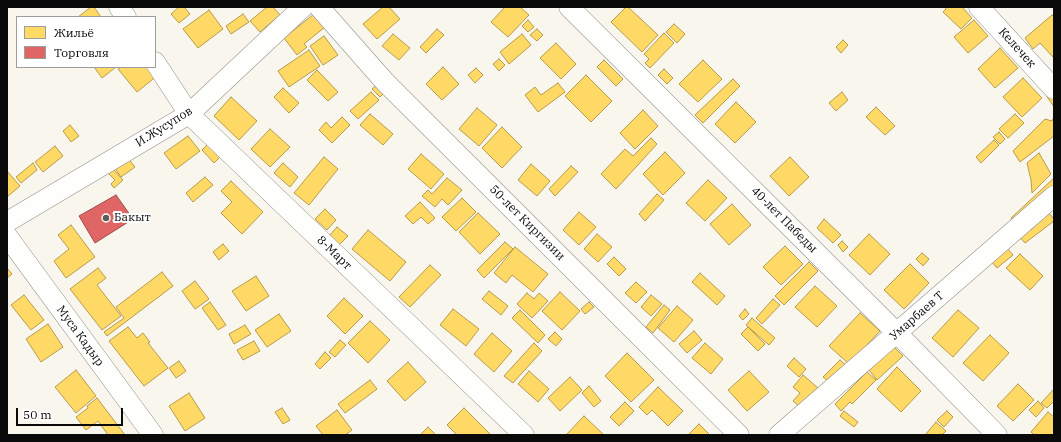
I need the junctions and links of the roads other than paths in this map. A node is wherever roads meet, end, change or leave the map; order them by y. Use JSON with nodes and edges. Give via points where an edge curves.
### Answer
{"nodes":[{"id":1,"x":119,"y":7,"type":"edge"},
{"id":2,"x":303,"y":7,"type":"edge"},
{"id":3,"x":319,"y":7,"type":"edge"},
{"id":4,"x":569,"y":7,"type":"edge"},
{"id":5,"x":979,"y":7,"type":"edge"},
{"id":6,"x":125,"y":16,"type":"edge"},
{"id":7,"x":156,"y":64,"type":"edge"},
{"id":8,"x":1054,"y":89,"type":"edge"},
{"id":9,"x":189,"y":114,"type":"junction"},
{"id":10,"x":1054,"y":196,"type":"edge"},
{"id":11,"x":7,"y":222,"type":"edge"},
{"id":12,"x":7,"y":236,"type":"edge"},
{"id":13,"x":897,"y":333,"type":"junction"},
{"id":14,"x":152,"y":435,"type":"edge"},
{"id":15,"x":524,"y":435,"type":"edge"},
{"id":16,"x":739,"y":435,"type":"edge"},
{"id":17,"x":779,"y":435,"type":"edge"},
{"id":18,"x":997,"y":435,"type":"edge"}],
"edges":[{"from":1,"to":6,"type":"street"},
{"from":2,"to":9,"type":"street","name":"И.Жусупов"},
{"from":3,"to":16,"type":"street","name":"50-лет Киргизии","via":[[385,82]]},
{"from":4,"to":13,"type":"street","name":"40-лет Пабеды"},
{"from":5,"to":8,"type":"street","name":"Келечек"},
{"from":7,"to":9,"type":"street","name":"8-Март"},
{"from":9,"to":11,"type":"street","name":"И.Жусупов"},
{"from":9,"to":15,"type":"street","name":"8-Март"},
{"from":10,"to":13,"type":"street","name":"Умарбаев Т"},
{"from":12,"to":14,"type":"street","name":"Муса Кадыр"},
{"from":13,"to":17,"type":"street","name":"Умарбаев Т"},
{"from":13,"to":18,"type":"street","name":"40-лет Пабеды"}]}
